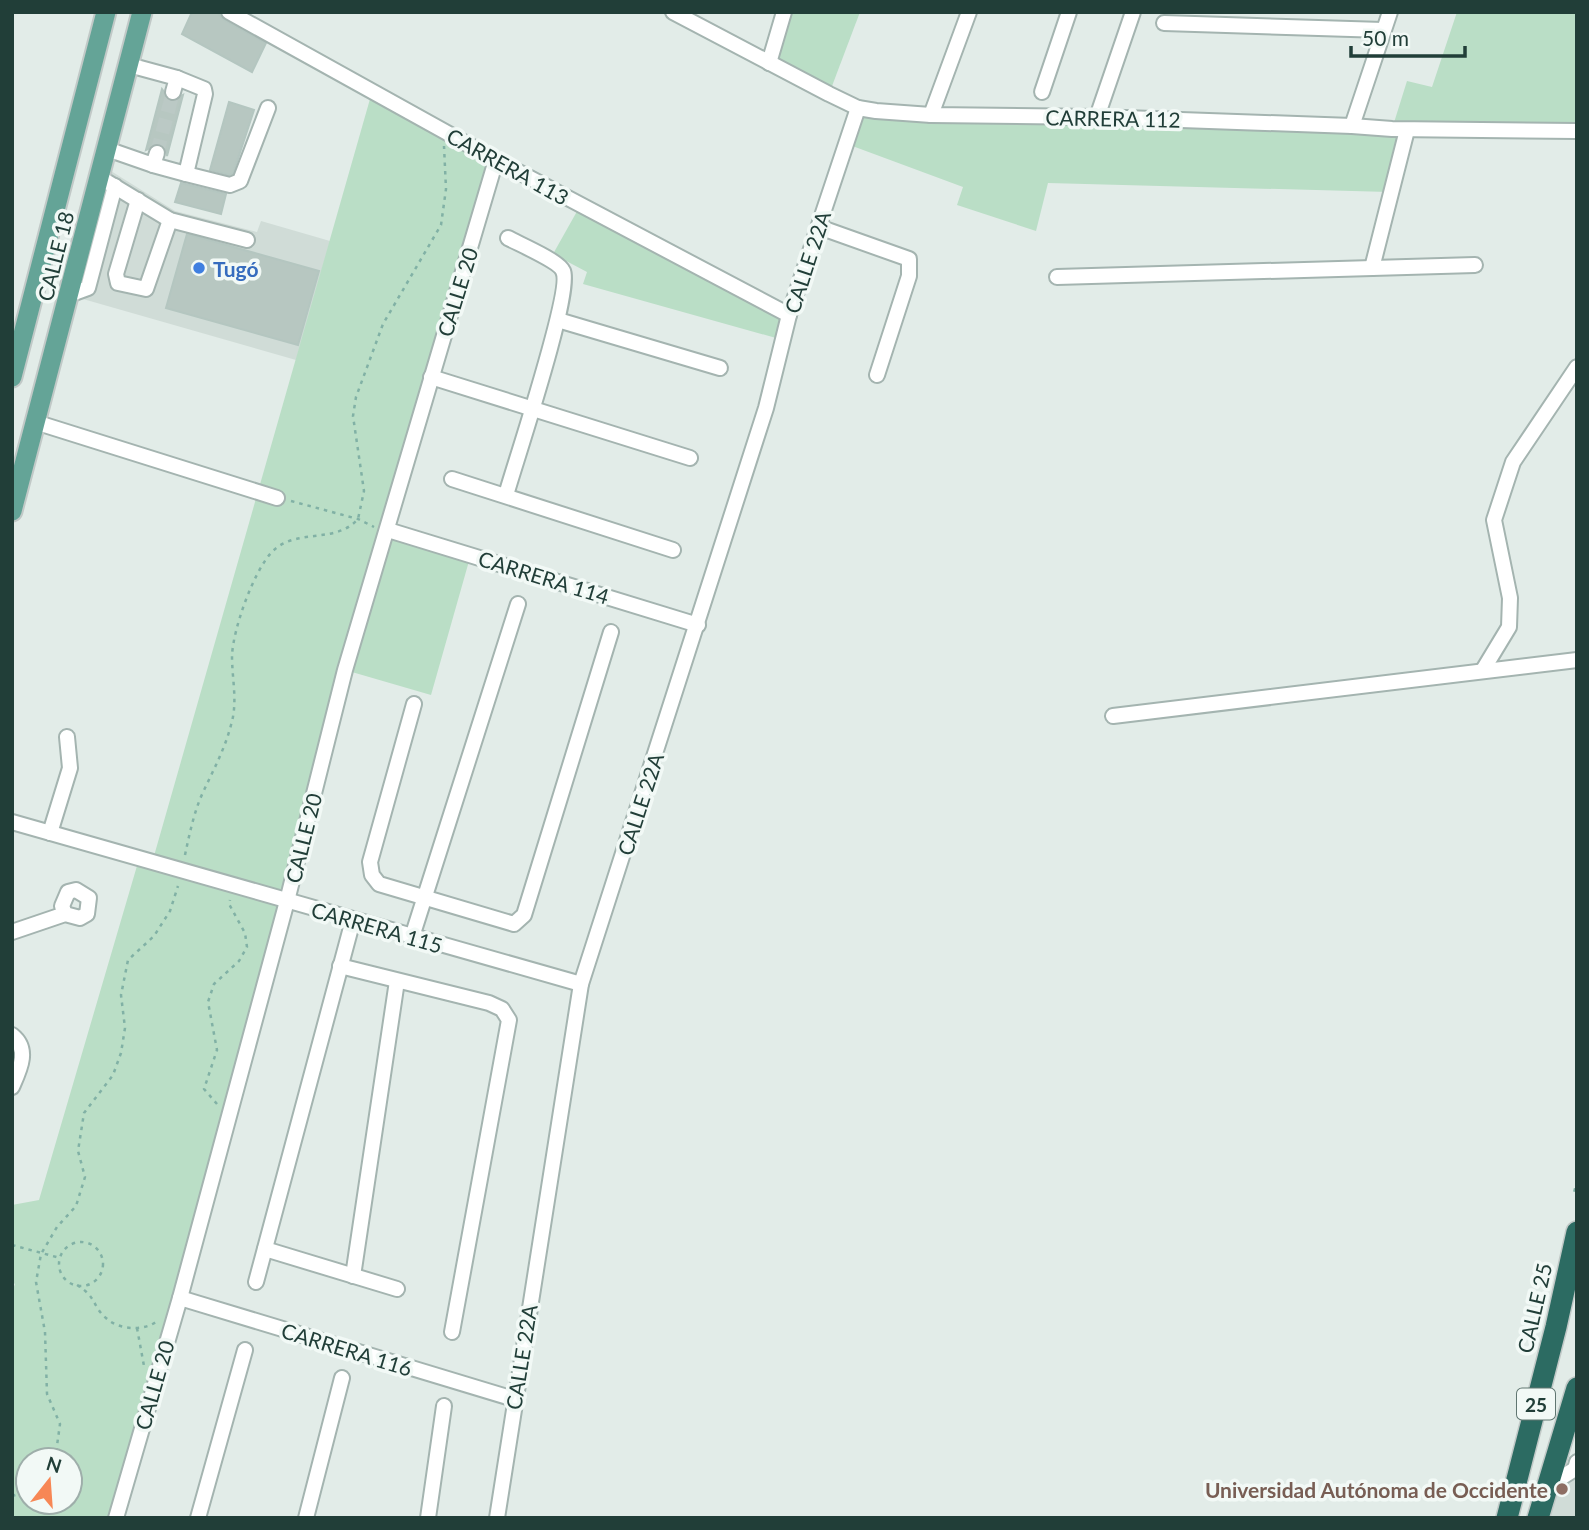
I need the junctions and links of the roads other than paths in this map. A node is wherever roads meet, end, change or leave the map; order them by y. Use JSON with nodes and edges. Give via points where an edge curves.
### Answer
{"nodes":[{"id":1,"x":106,"y":12,"type":"edge"},
{"id":2,"x":142,"y":12,"type":"edge"},
{"id":3,"x":229,"y":12,"type":"edge"},
{"id":4,"x":673,"y":12,"type":"edge"},
{"id":5,"x":784,"y":12,"type":"edge"},
{"id":6,"x":969,"y":12,"type":"edge"},
{"id":7,"x":1069,"y":12,"type":"edge"},
{"id":8,"x":1133,"y":12,"type":"edge"},
{"id":9,"x":1390,"y":12,"type":"edge"},
{"id":10,"x":1164,"y":23,"type":"dead end"},
{"id":11,"x":1383,"y":30,"type":"junction"},
{"id":12,"x":769,"y":63,"type":"junction"},
{"id":13,"x":129,"y":65,"type":"junction"},
{"id":14,"x":1042,"y":92,"type":"dead end"},
{"id":15,"x":268,"y":108,"type":"dead end"},
{"id":16,"x":859,"y":108,"type":"junction"},
{"id":17,"x":931,"y":116,"type":"junction"},
{"id":18,"x":1097,"y":117,"type":"junction"},
{"id":19,"x":1352,"y":125,"type":"junction"},
{"id":20,"x":1406,"y":130,"type":"junction"},
{"id":21,"x":1577,"y":131,"type":"edge"},
{"id":22,"x":107,"y":149,"type":"junction"},
{"id":23,"x":496,"y":160,"type":"junction"},
{"id":24,"x":186,"y":174,"type":"junction"},
{"id":25,"x":107,"y":182,"type":"junction"},
{"id":26,"x":138,"y":200,"type":"junction"},
{"id":27,"x":170,"y":220,"type":"junction"},
{"id":28,"x":819,"y":227,"type":"junction"},
{"id":29,"x":508,"y":239,"type":"dead end"},
{"id":30,"x":247,"y":240,"type":"dead end"},
{"id":31,"x":1475,"y":265,"type":"dead end"},
{"id":32,"x":1372,"y":268,"type":"junction"},
{"id":33,"x":1057,"y":277,"type":"dead end"},
{"id":34,"x":789,"y":315,"type":"junction"},
{"id":35,"x":558,"y":320,"type":"junction"},
{"id":36,"x":1577,"y":367,"type":"edge"},
{"id":37,"x":720,"y":368,"type":"dead end"},
{"id":38,"x":877,"y":376,"type":"dead end"},
{"id":39,"x":12,"y":377,"type":"edge"},
{"id":40,"x":432,"y":377,"type":"junction"},
{"id":41,"x":531,"y":408,"type":"junction"},
{"id":42,"x":35,"y":422,"type":"junction"},
{"id":43,"x":690,"y":458,"type":"dead end"},
{"id":44,"x":452,"y":479,"type":"dead end"},
{"id":45,"x":506,"y":495,"type":"junction"},
{"id":46,"x":277,"y":498,"type":"road end"},
{"id":47,"x":12,"y":511,"type":"edge"},
{"id":48,"x":388,"y":530,"type":"junction"},
{"id":49,"x":673,"y":550,"type":"dead end"},
{"id":50,"x":518,"y":604,"type":"dead end"},
{"id":51,"x":698,"y":625,"type":"junction"},
{"id":52,"x":611,"y":632,"type":"dead end"},
{"id":53,"x":1577,"y":660,"type":"edge"},
{"id":54,"x":1483,"y":670,"type":"junction"},
{"id":55,"x":414,"y":704,"type":"dead end"},
{"id":56,"x":1113,"y":716,"type":"dead end"},
{"id":57,"x":67,"y":737,"type":"dead end"},
{"id":58,"x":12,"y":822,"type":"edge"},
{"id":59,"x":50,"y":833,"type":"junction"},
{"id":60,"x":424,"y":898,"type":"junction"},
{"id":61,"x":287,"y":901,"type":"junction"},
{"id":62,"x":65,"y":914,"type":"dead end"},
{"id":63,"x":352,"y":920,"type":"junction"},
{"id":64,"x":12,"y":932,"type":"edge"},
{"id":65,"x":412,"y":937,"type":"junction"},
{"id":66,"x":340,"y":966,"type":"junction"},
{"id":67,"x":397,"y":981,"type":"junction"},
{"id":68,"x":581,"y":984,"type":"junction"},
{"id":69,"x":12,"y":1035,"type":"edge"},
{"id":70,"x":12,"y":1087,"type":"edge"},
{"id":71,"x":1577,"y":1232,"type":"edge"},
{"id":72,"x":265,"y":1249,"type":"junction"},
{"id":73,"x":353,"y":1276,"type":"junction"},
{"id":74,"x":256,"y":1282,"type":"dead end"},
{"id":75,"x":397,"y":1289,"type":"dead end"},
{"id":76,"x":180,"y":1297,"type":"junction"},
{"id":77,"x":452,"y":1332,"type":"dead end"},
{"id":78,"x":245,"y":1350,"type":"dead end"},
{"id":79,"x":342,"y":1378,"type":"dead end"},
{"id":80,"x":1577,"y":1388,"type":"edge"},
{"id":81,"x":514,"y":1399,"type":"junction"},
{"id":82,"x":444,"y":1406,"type":"dead end"},
{"id":83,"x":1577,"y":1462,"type":"edge"},
{"id":84,"x":1548,"y":1486,"type":"junction"},
{"id":85,"x":116,"y":1518,"type":"edge"},
{"id":86,"x":198,"y":1518,"type":"edge"},
{"id":87,"x":306,"y":1518,"type":"edge"},
{"id":88,"x":428,"y":1518,"type":"edge"},
{"id":89,"x":497,"y":1518,"type":"edge"},
{"id":90,"x":1507,"y":1518,"type":"edge"},
{"id":91,"x":1538,"y":1518,"type":"edge"}],
"edges":[{"from":1,"to":39,"type":"main road","name":"CALLE 18"},
{"from":2,"to":13,"type":"main road","name":"CALLE 18"},
{"from":3,"to":23,"type":"street","name":"CARRERA 113"},
{"from":4,"to":12,"type":"street","name":"CARRERA 112"},
{"from":5,"to":12,"type":"street"},
{"from":6,"to":17,"type":"street"},
{"from":7,"to":14,"type":"street"},
{"from":8,"to":18,"type":"street"},
{"from":9,"to":11,"type":"street"},
{"from":10,"to":11,"type":"street"},
{"from":11,"to":19,"type":"street"},
{"from":12,"to":16,"type":"street","name":"CARRERA 112"},
{"from":13,"to":22,"type":"main road","name":"CALLE 18"},
{"from":13,"to":24,"type":"street","via":[[175,85],[197,84],[204,89]]},
{"from":15,"to":24,"type":"street","via":[[240,181],[230,185]]},
{"from":16,"to":17,"type":"street","name":"CARRERA 112"},
{"from":16,"to":28,"type":"street","name":"CALLE 22A"},
{"from":17,"to":18,"type":"street","name":"CARRERA 112"},
{"from":18,"to":19,"type":"street","name":"CARRERA 112"},
{"from":19,"to":20,"type":"street","name":"CARRERA 112"},
{"from":20,"to":21,"type":"street","name":"CARRERA 112"},
{"from":20,"to":32,"type":"street"},
{"from":22,"to":24,"type":"street","via":[[155,159]]},
{"from":22,"to":25,"type":"main road","name":"CALLE 18"},
{"from":23,"to":34,"type":"street","name":"CARRERA 113"},
{"from":23,"to":40,"type":"street","name":"CALLE 20"},
{"from":25,"to":26,"type":"street"},
{"from":25,"to":42,"type":"main road","name":"CALLE 18","via":[[69,295]]},
{"from":26,"to":27,"type":"street"},
{"from":26,"to":27,"type":"street","via":[[116,274],[118,283],[143,290],[148,286]]},
{"from":27,"to":30,"type":"street"},
{"from":28,"to":34,"type":"street","name":"CALLE 22A"},
{"from":28,"to":38,"type":"street","via":[[909,259],[909,275]]},
{"from":29,"to":35,"type":"street","via":[[564,271]]},
{"from":31,"to":32,"type":"street"},
{"from":32,"to":33,"type":"street"},
{"from":34,"to":51,"type":"street","name":"CALLE 22A","via":[[766,408]]},
{"from":35,"to":37,"type":"street"},
{"from":35,"to":41,"type":"street"},
{"from":36,"to":54,"type":"street","via":[[1513,462],[1494,520],[1510,598],[1509,627]]},
{"from":40,"to":41,"type":"street"},
{"from":40,"to":48,"type":"street","name":"CALLE 20"},
{"from":41,"to":43,"type":"street"},
{"from":41,"to":45,"type":"street"},
{"from":42,"to":46,"type":"street"},
{"from":42,"to":47,"type":"main road","name":"CALLE 18"},
{"from":44,"to":45,"type":"street"},
{"from":45,"to":49,"type":"street"},
{"from":48,"to":51,"type":"street","name":"CARRERA 114"},
{"from":48,"to":61,"type":"street","name":"CALLE 20","via":[[345,670]]},
{"from":50,"to":60,"type":"street"},
{"from":51,"to":68,"type":"street","name":"CALLE 22A"},
{"from":52,"to":60,"type":"street","via":[[520,921],[510,923]]},
{"from":53,"to":54,"type":"street"},
{"from":54,"to":56,"type":"street"},
{"from":55,"to":60,"type":"street","via":[[370,862],[379,884]]},
{"from":57,"to":59,"type":"street","via":[[70,768]]},
{"from":58,"to":59,"type":"street","name":"CARRERA 115"},
{"from":59,"to":61,"type":"street","name":"CARRERA 115"},
{"from":60,"to":65,"type":"street"},
{"from":61,"to":63,"type":"street","name":"CARRERA 115"},
{"from":61,"to":76,"type":"street","name":"CALLE 20"},
{"from":62,"to":64,"type":"street"},
{"from":63,"to":65,"type":"street","name":"CARRERA 115"},
{"from":63,"to":66,"type":"street"},
{"from":65,"to":68,"type":"street","name":"CARRERA 115"},
{"from":66,"to":67,"type":"street"},
{"from":66,"to":72,"type":"street"},
{"from":67,"to":73,"type":"street"},
{"from":67,"to":77,"type":"street","via":[[489,1003],[502,1009],[509,1020]]},
{"from":68,"to":81,"type":"street","name":"CALLE 22A"},
{"from":69,"to":70,"type":"street","via":[[19,1040],[23,1056]]},
{"from":71,"to":90,"type":"highway","name":"CALLE 25","number":"25"},
{"from":72,"to":73,"type":"street"},
{"from":72,"to":74,"type":"street"},
{"from":73,"to":75,"type":"street"},
{"from":76,"to":81,"type":"street","name":"CARRERA 116"},
{"from":76,"to":85,"type":"street","name":"CALLE 20"},
{"from":78,"to":86,"type":"street"},
{"from":79,"to":87,"type":"street"},
{"from":80,"to":84,"type":"highway","number":"25"},
{"from":81,"to":89,"type":"street","name":"CALLE 22A"},
{"from":82,"to":88,"type":"street"},
{"from":83,"to":84,"type":"street","via":[[1575,1469]]},
{"from":84,"to":91,"type":"highway","number":"25"}]}
